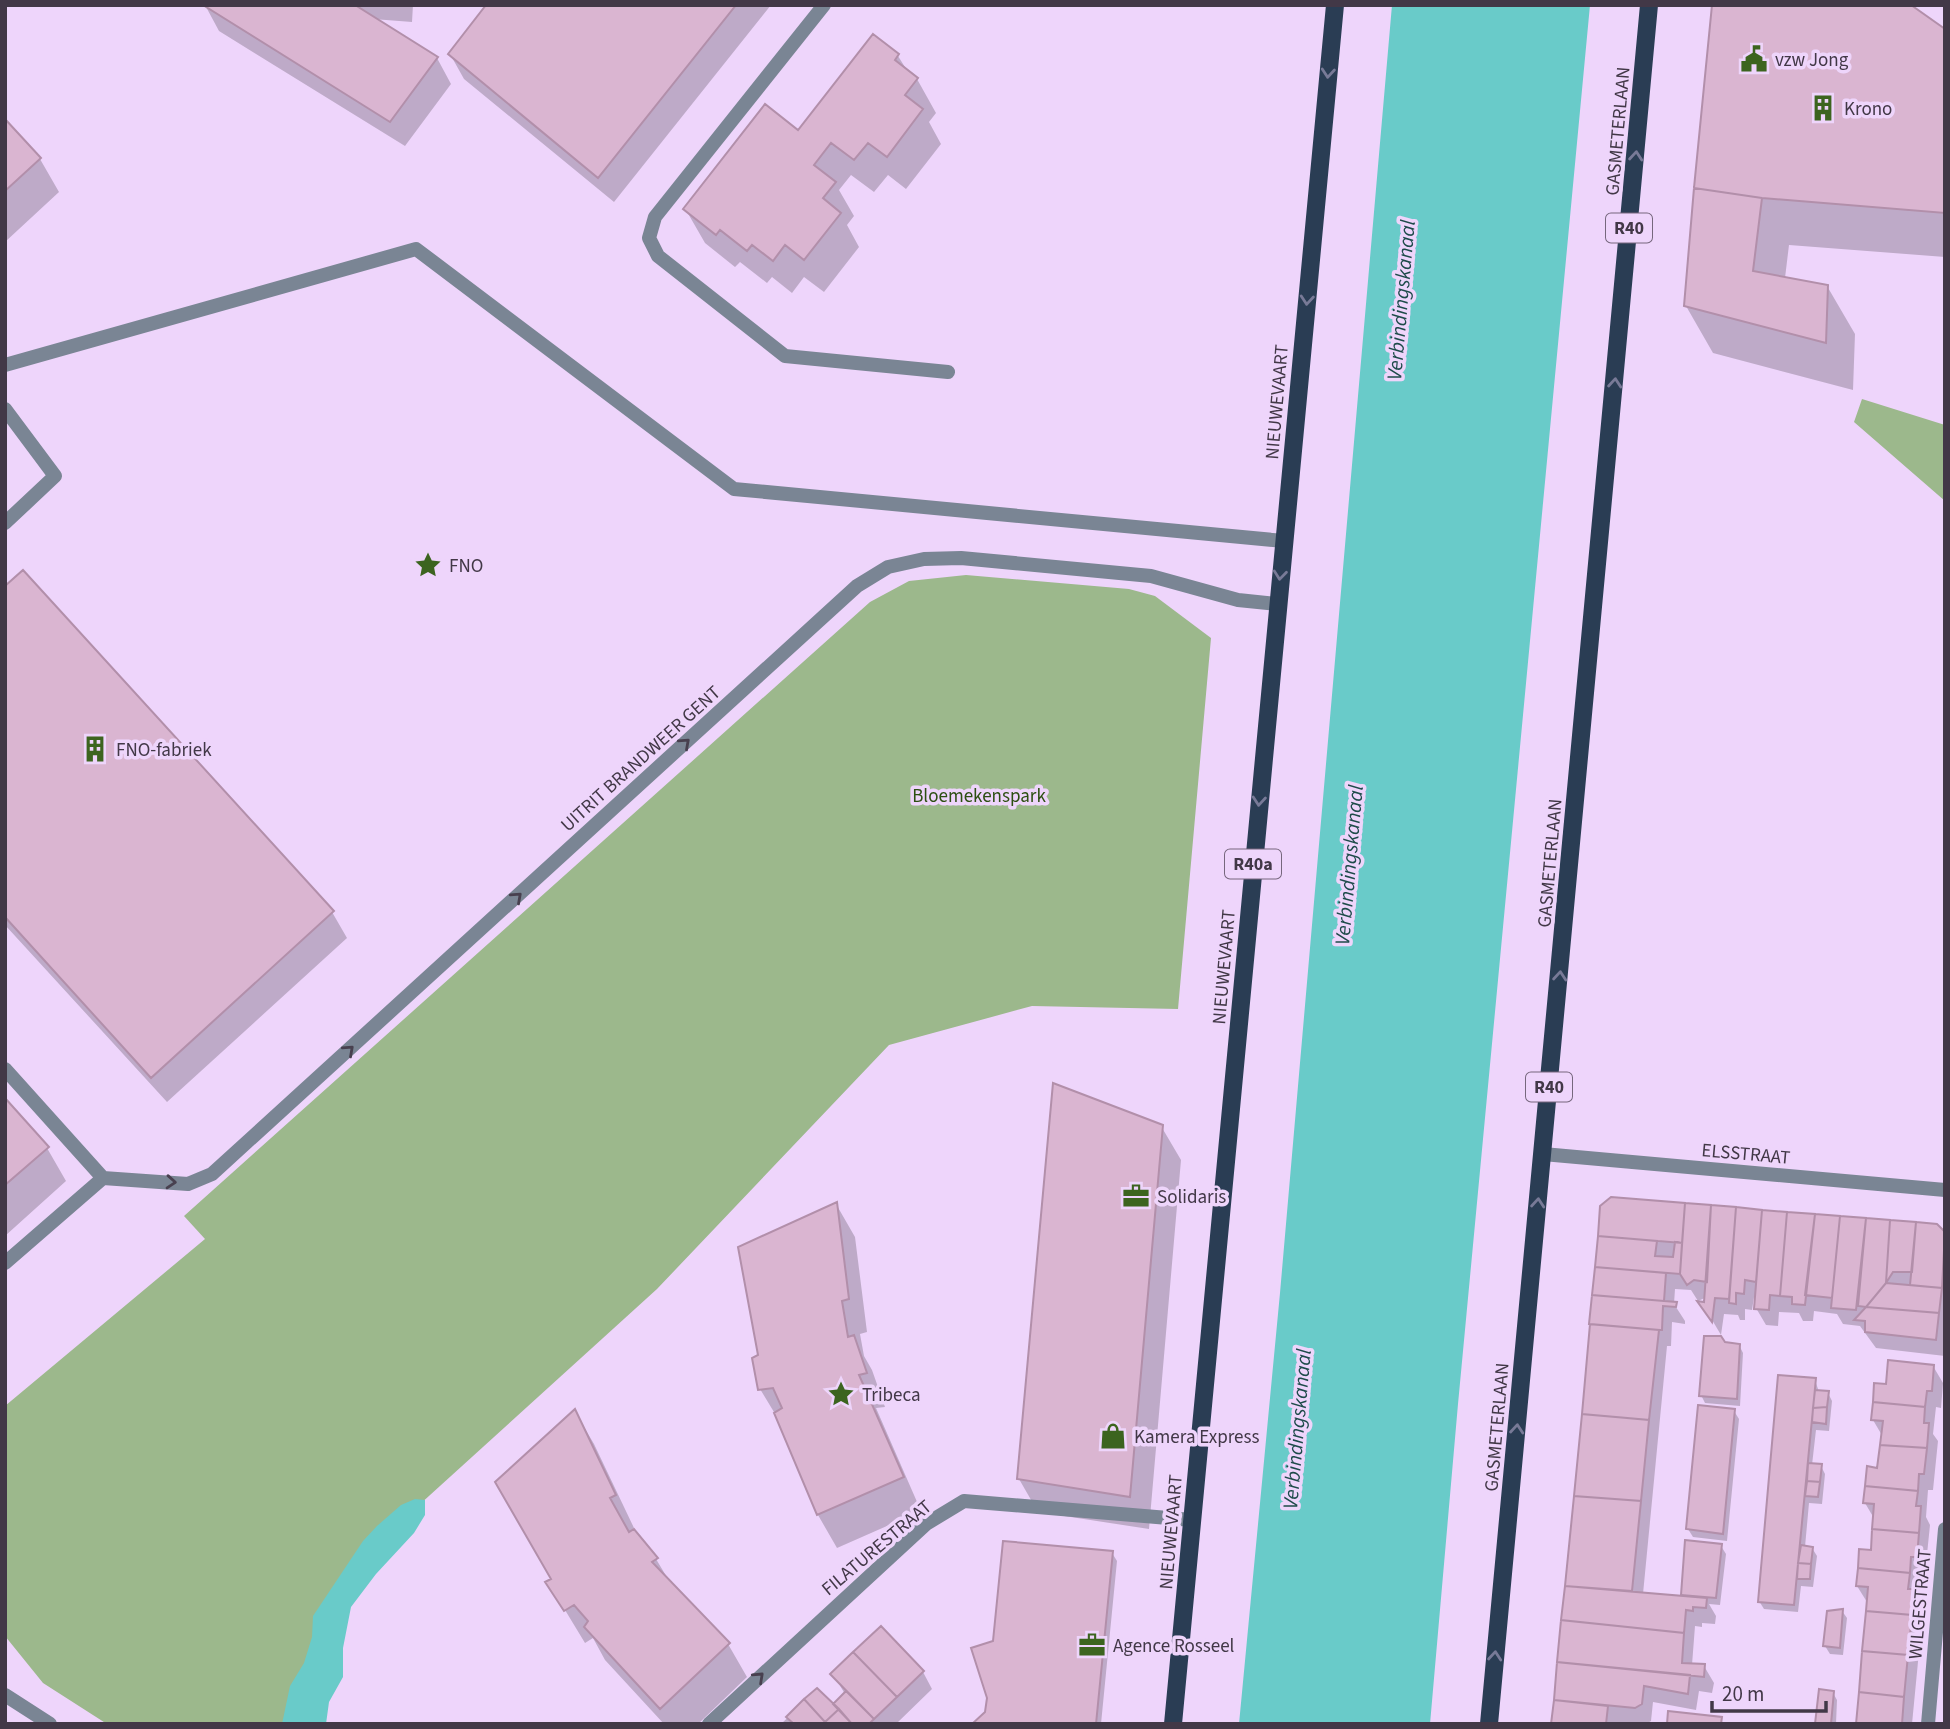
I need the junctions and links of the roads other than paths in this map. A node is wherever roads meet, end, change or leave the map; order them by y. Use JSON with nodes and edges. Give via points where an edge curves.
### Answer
{"nodes":[{"id":1,"x":824,"y":5,"type":"edge"},
{"id":2,"x":1335,"y":5,"type":"edge"},
{"id":3,"x":1650,"y":5,"type":"edge"},
{"id":4,"x":5,"y":365,"type":"edge"},
{"id":5,"x":948,"y":372,"type":"dead end"},
{"id":6,"x":5,"y":409,"type":"edge"},
{"id":7,"x":5,"y":523,"type":"edge"},
{"id":8,"x":1284,"y":541,"type":"junction"},
{"id":9,"x":1278,"y":604,"type":"junction"},
{"id":10,"x":5,"y":1069,"type":"edge"},
{"id":11,"x":1543,"y":1154,"type":"junction"},
{"id":12,"x":103,"y":1178,"type":"junction"},
{"id":13,"x":1945,"y":1190,"type":"edge"},
{"id":14,"x":5,"y":1263,"type":"edge"},
{"id":15,"x":1192,"y":1520,"type":"junction"},
{"id":16,"x":1945,"y":1529,"type":"edge"},
{"id":17,"x":5,"y":1695,"type":"edge"},
{"id":18,"x":50,"y":1724,"type":"edge"},
{"id":19,"x":709,"y":1724,"type":"edge"},
{"id":20,"x":1173,"y":1724,"type":"edge"},
{"id":21,"x":1489,"y":1724,"type":"edge"},
{"id":22,"x":1928,"y":1724,"type":"edge"}],
"edges":[{"from":1,"to":5,"type":"street","via":[[655,218],[649,238],[658,257],[785,356]]},
{"from":2,"to":8,"type":"main road","name":"NIEUWEVAART","number":"R40a","one_way":true},
{"from":11,"to":3,"type":"main road","name":"GASMETERLAAN","number":"R40","one_way":true},
{"from":4,"to":8,"type":"street","via":[[415,249],[734,489]]},
{"from":6,"to":7,"type":"street","via":[[55,476]]},
{"from":8,"to":9,"type":"main road","name":"NIEUWEVAART","number":"R40a","one_way":true},
{"from":12,"to":9,"type":"street","name":"UITRIT BRANDWEER GENT","one_way":true,"via":[[188,1184],[212,1174],[857,586],[888,567],[924,559],[961,558],[1151,576],[1238,600]]},
{"from":9,"to":15,"type":"main road","name":"NIEUWEVAART","number":"R40a","one_way":true},
{"from":10,"to":12,"type":"street"},
{"from":11,"to":13,"type":"street","name":"ELSSTRAAT"},
{"from":21,"to":11,"type":"main road","name":"GASMETERLAAN","number":"R40","one_way":true},
{"from":12,"to":14,"type":"street"},
{"from":19,"to":15,"type":"street","name":"FILATURESTRAAT","one_way":true,"via":[[926,1524],[964,1501]]},
{"from":15,"to":20,"type":"main road","name":"NIEUWEVAART","number":"R40a"},
{"from":16,"to":22,"type":"street","name":"WILGESTRAAT"},
{"from":17,"to":18,"type":"street"}]}
